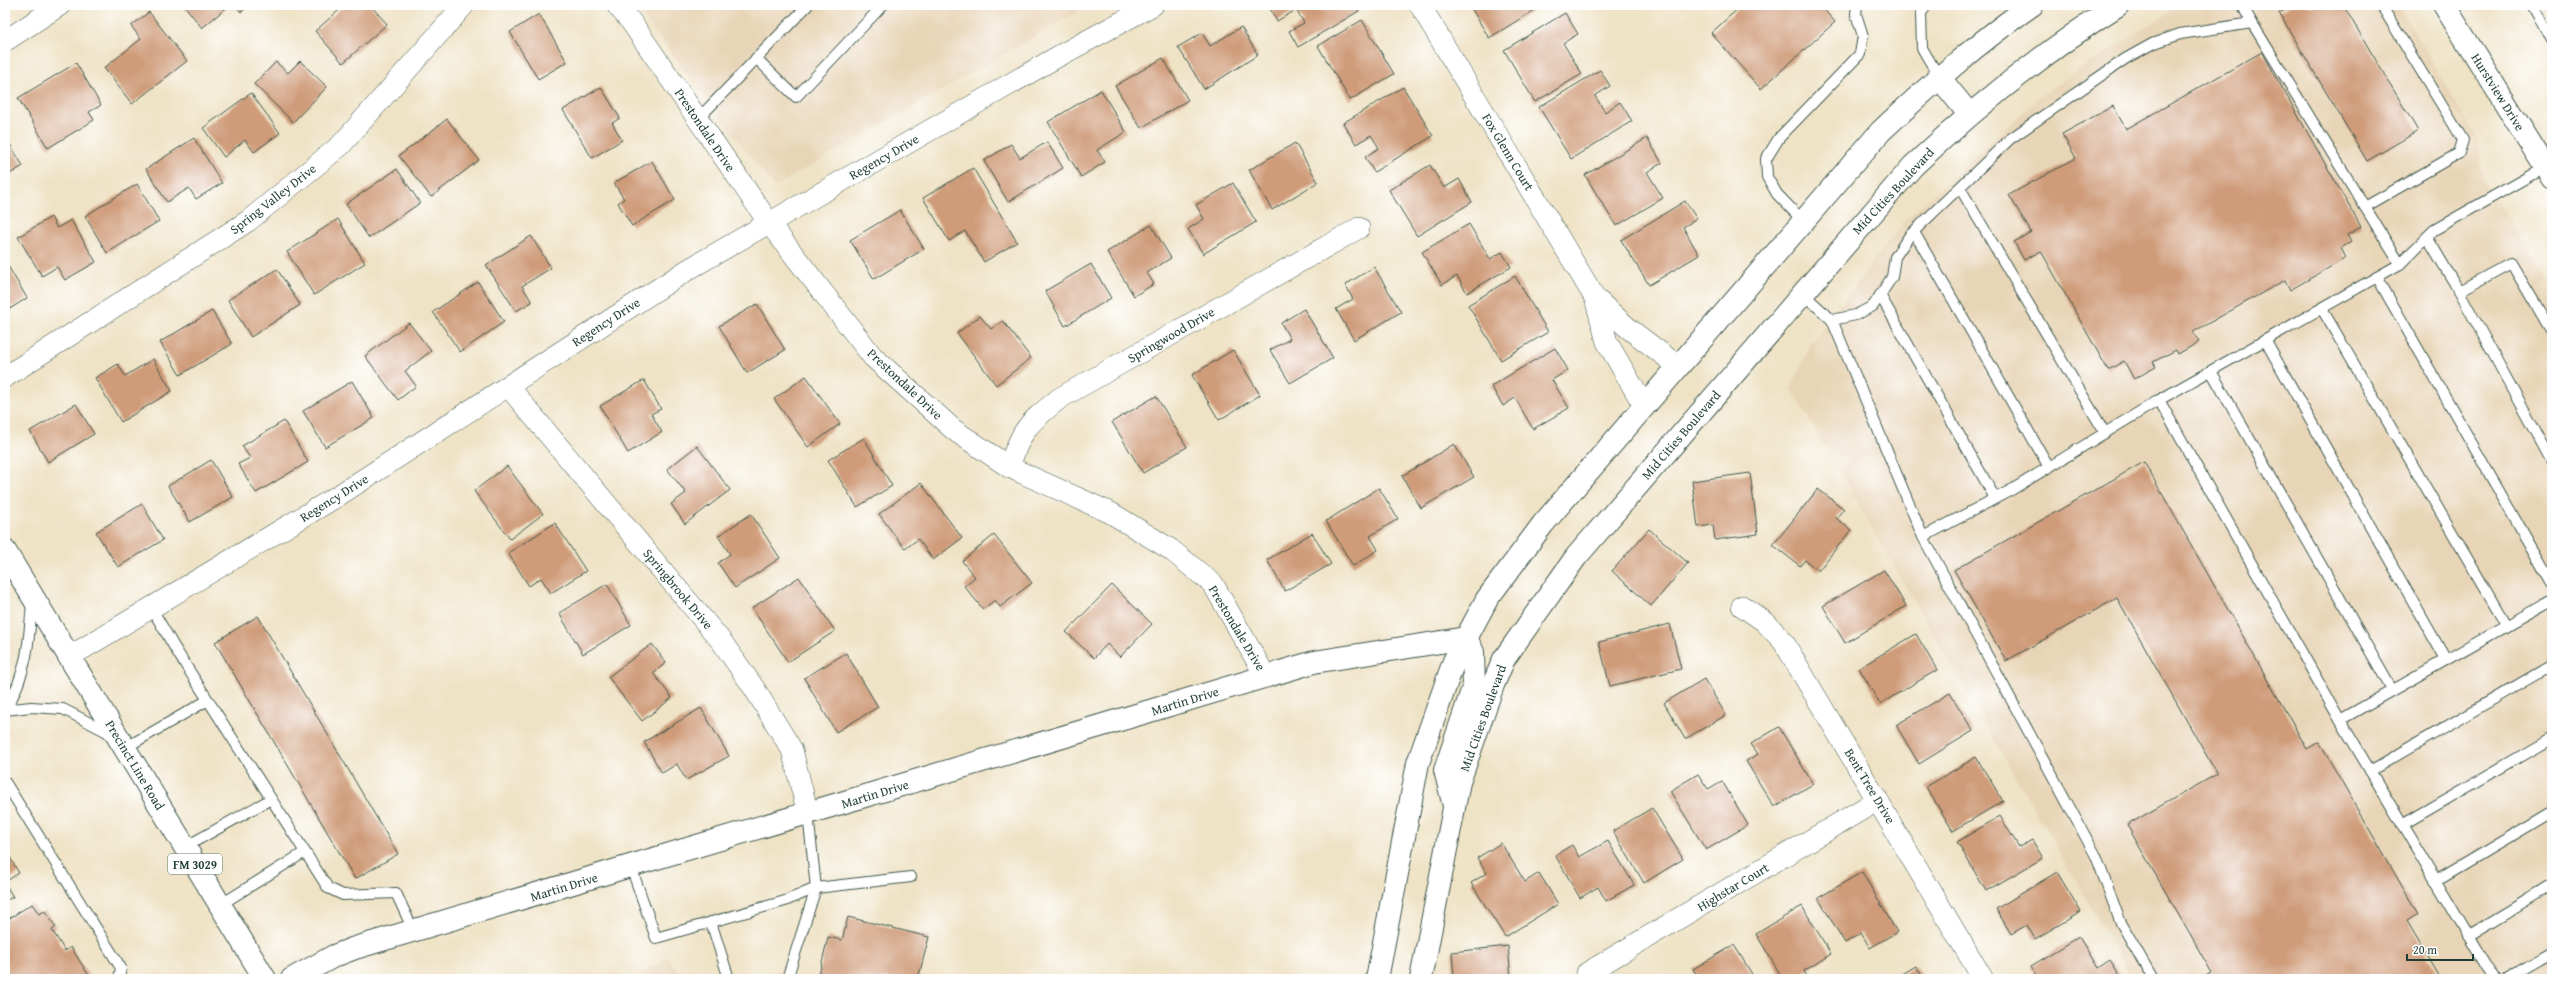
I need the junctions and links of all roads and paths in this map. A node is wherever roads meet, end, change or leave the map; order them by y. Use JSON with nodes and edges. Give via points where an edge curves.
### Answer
{"nodes":[{"id":1,"x":60,"y":5,"type":"edge"},
{"id":2,"x":464,"y":5,"type":"edge"},
{"id":3,"x":616,"y":5,"type":"edge"},
{"id":4,"x":808,"y":5,"type":"edge"},
{"id":5,"x":882,"y":5,"type":"edge"},
{"id":6,"x":1153,"y":5,"type":"edge"},
{"id":7,"x":1420,"y":5,"type":"edge"},
{"id":8,"x":1857,"y":5,"type":"edge"},
{"id":9,"x":1927,"y":5,"type":"edge"},
{"id":10,"x":2032,"y":5,"type":"edge"},
{"id":11,"x":2118,"y":5,"type":"edge"},
{"id":12,"x":2242,"y":5,"type":"edge"},
{"id":13,"x":2381,"y":5,"type":"edge"},
{"id":14,"x":2444,"y":5,"type":"edge"},
{"id":15,"x":2532,"y":5,"type":"edge"},
{"id":16,"x":2252,"y":23,"type":"junction"},
{"id":17,"x":2551,"y":34,"type":"edge"},
{"id":18,"x":5,"y":42,"type":"edge"},
{"id":19,"x":756,"y":58,"type":"junction"},
{"id":20,"x":1939,"y":77,"type":"junction"},
{"id":21,"x":1969,"y":114,"type":"junction"},
{"id":22,"x":698,"y":119,"type":"junction"},
{"id":23,"x":2550,"y":170,"type":"edge"},
{"id":24,"x":1960,"y":188,"type":"junction"},
{"id":25,"x":2365,"y":208,"type":"junction"},
{"id":26,"x":1803,"y":221,"type":"junction"},
{"id":27,"x":769,"y":223,"type":"junction"},
{"id":28,"x":1359,"y":228,"type":"dead end"},
{"id":29,"x":1914,"y":232,"type":"junction"},
{"id":30,"x":2427,"y":237,"type":"junction"},
{"id":31,"x":2400,"y":264,"type":"junction"},
{"id":32,"x":2376,"y":277,"type":"junction"},
{"id":33,"x":2459,"y":291,"type":"junction"},
{"id":34,"x":1802,"y":293,"type":"junction"},
{"id":35,"x":1880,"y":295,"type":"junction"},
{"id":36,"x":1595,"y":298,"type":"junction"},
{"id":37,"x":2322,"y":309,"type":"junction"},
{"id":38,"x":1832,"y":320,"type":"junction"},
{"id":39,"x":2552,"y":332,"type":"edge"},
{"id":40,"x":2265,"y":340,"type":"junction"},
{"id":41,"x":1678,"y":366,"type":"junction"},
{"id":42,"x":2211,"y":371,"type":"junction"},
{"id":43,"x":5,"y":377,"type":"edge"},
{"id":44,"x":508,"y":386,"type":"junction"},
{"id":45,"x":2159,"y":400,"type":"junction"},
{"id":46,"x":1644,"y":406,"type":"junction"},
{"id":47,"x":2105,"y":433,"type":"junction"},
{"id":48,"x":2552,"y":462,"type":"edge"},
{"id":49,"x":1009,"y":467,"type":"junction"},
{"id":50,"x":2049,"y":467,"type":"junction"},
{"id":51,"x":1995,"y":498,"type":"junction"},
{"id":52,"x":1923,"y":537,"type":"junction"},
{"id":53,"x":5,"y":551,"type":"edge"},
{"id":54,"x":2552,"y":584,"type":"edge"},
{"id":55,"x":32,"y":596,"type":"junction"},
{"id":56,"x":2552,"y":600,"type":"edge"},
{"id":57,"x":1742,"y":606,"type":"dead end"},
{"id":58,"x":152,"y":609,"type":"junction"},
{"id":59,"x":2506,"y":625,"type":"junction"},
{"id":60,"x":1466,"y":638,"type":"junction"},
{"id":61,"x":69,"y":657,"type":"junction"},
{"id":62,"x":2446,"y":660,"type":"junction"},
{"id":63,"x":2552,"y":665,"type":"edge"},
{"id":64,"x":1266,"y":677,"type":"junction"},
{"id":65,"x":2392,"y":690,"type":"junction"},
{"id":66,"x":208,"y":700,"type":"junction"},
{"id":67,"x":5,"y":710,"type":"edge"},
{"id":68,"x":2340,"y":720,"type":"junction"},
{"id":69,"x":2552,"y":738,"type":"edge"},
{"id":70,"x":121,"y":743,"type":"junction"},
{"id":71,"x":2370,"y":771,"type":"junction"},
{"id":72,"x":5,"y":782,"type":"edge"},
{"id":73,"x":271,"y":799,"type":"junction"},
{"id":74,"x":1878,"y":800,"type":"junction"},
{"id":75,"x":1454,"y":807,"type":"junction"},
{"id":76,"x":2552,"y":812,"type":"edge"},
{"id":77,"x":808,"y":814,"type":"junction"},
{"id":78,"x":2402,"y":825,"type":"junction"},
{"id":79,"x":185,"y":847,"type":"junction"},
{"id":80,"x":305,"y":852,"type":"junction"},
{"id":81,"x":631,"y":867,"type":"junction"},
{"id":82,"x":911,"y":877,"type":"dead end"},
{"id":83,"x":2435,"y":881,"type":"junction"},
{"id":84,"x":2552,"y":885,"type":"edge"},
{"id":85,"x":816,"y":888,"type":"junction"},
{"id":86,"x":220,"y":905,"type":"junction"},
{"id":87,"x":711,"y":922,"type":"junction"},
{"id":88,"x":414,"y":932,"type":"junction"},
{"id":89,"x":2468,"y":936,"type":"junction"},
{"id":90,"x":2552,"y":953,"type":"edge"},
{"id":91,"x":1587,"y":973,"type":"dead end"},
{"id":92,"x":120,"y":979,"type":"edge"},
{"id":93,"x":265,"y":979,"type":"edge"},
{"id":94,"x":292,"y":979,"type":"edge"},
{"id":95,"x":729,"y":979,"type":"edge"},
{"id":96,"x":787,"y":979,"type":"edge"},
{"id":97,"x":1377,"y":979,"type":"edge"},
{"id":98,"x":1421,"y":979,"type":"edge"},
{"id":99,"x":1983,"y":979,"type":"edge"},
{"id":100,"x":2153,"y":979,"type":"edge"},
{"id":101,"x":2494,"y":979,"type":"edge"},
{"id":102,"x":2508,"y":979,"type":"edge"}],
"edges":[{"from":1,"to":18,"type":"street"},
{"from":2,"to":43,"type":"street","name":"Spring Valley Drive","via":[[341,145],[248,221]]},
{"from":3,"to":22,"type":"street","name":"Prestondale Drive","via":[[632,23]]},
{"from":4,"to":19,"type":"lane"},
{"from":5,"to":19,"type":"lane","via":[[796,97]]},
{"from":6,"to":27,"type":"street","name":"Regency Drive"},
{"from":7,"to":36,"type":"street","name":"Fox Glenn Court"},
{"from":8,"to":26,"type":"lane","via":[[1856,14],[1863,36],[1860,54],[1780,138],[1766,159],[1767,177],[1777,194]]},
{"from":9,"to":20,"type":"lane","via":[[1921,13],[1922,48]]},
{"from":10,"to":20,"type":"main road"},
{"from":11,"to":21,"type":"main road","name":"Mid Cities Boulevard","via":[[2035,61]]},
{"from":12,"to":16,"type":"lane"},
{"from":13,"to":25,"type":"lane","via":[[2463,140],[2459,153]]},
{"from":14,"to":23,"type":"main road","name":"Hurstview Drive"},
{"from":15,"to":17,"type":"lane"},
{"from":16,"to":24,"type":"lane","via":[[2180,34],[2152,44],[2125,59],[2010,139]]},
{"from":16,"to":25,"type":"lane"},
{"from":19,"to":22,"type":"lane"},
{"from":20,"to":21,"type":"main road"},
{"from":20,"to":26,"type":"main road","via":[[1881,131]]},
{"from":21,"to":34,"type":"main road","name":"Mid Cities Boulevard","via":[[1913,166]]},
{"from":22,"to":27,"type":"street","name":"Prestondale Drive"},
{"from":23,"to":30,"type":"lane","via":[[2434,230]]},
{"from":24,"to":29,"type":"lane"},
{"from":24,"to":47,"type":"lane"},
{"from":25,"to":31,"type":"lane"},
{"from":26,"to":41,"type":"main road"},
{"from":27,"to":44,"type":"street","name":"Regency Drive","via":[[689,269]]},
{"from":27,"to":49,"type":"street","name":"Prestondale Drive","via":[[873,356],[954,430]]},
{"from":28,"to":49,"type":"street","name":"Springwood Drive","via":[[1060,398],[1027,424],[1018,439]]},
{"from":29,"to":35,"type":"lane","via":[[1895,258],[1892,277]]},
{"from":29,"to":50,"type":"lane"},
{"from":30,"to":31,"type":"lane"},
{"from":30,"to":33,"type":"lane"},
{"from":31,"to":32,"type":"lane"},
{"from":32,"to":37,"type":"lane"},
{"from":32,"to":54,"type":"lane"},
{"from":33,"to":39,"type":"lane","via":[[2511,263]]},
{"from":33,"to":48,"type":"lane"},
{"from":34,"to":38,"type":"lane"},
{"from":34,"to":75,"type":"main road","name":"Mid Cities Boulevard","via":[[1576,557],[1504,659],[1461,775]]},
{"from":35,"to":38,"type":"lane","via":[[1873,306],[1856,315]]},
{"from":35,"to":51,"type":"lane"},
{"from":36,"to":41,"type":"street","name":"Fox Glenn Court","via":[[1628,328]]},
{"from":36,"to":46,"type":"street","name":"Fox Glenn Court","via":[[1607,342]]},
{"from":37,"to":40,"type":"lane"},
{"from":37,"to":59,"type":"lane"},
{"from":38,"to":52,"type":"lane"},
{"from":40,"to":42,"type":"lane"},
{"from":40,"to":62,"type":"lane"},
{"from":41,"to":46,"type":"main road"},
{"from":42,"to":45,"type":"lane"},
{"from":42,"to":65,"type":"lane"},
{"from":44,"to":58,"type":"street","name":"Regency Drive","via":[[336,497]]},
{"from":44,"to":77,"type":"street","name":"Springbrook Drive","via":[[734,659],[792,750]]},
{"from":45,"to":47,"type":"lane"},
{"from":45,"to":68,"type":"lane"},
{"from":46,"to":60,"type":"main road","via":[[1542,524],[1487,599]]},
{"from":47,"to":50,"type":"lane"},
{"from":49,"to":64,"type":"street","name":"Prestondale Drive","via":[[1111,513],[1170,549],[1213,584]]},
{"from":50,"to":51,"type":"lane"},
{"from":51,"to":52,"type":"lane"},
{"from":52,"to":100,"type":"lane","via":[[2096,856],[2120,921]]},
{"from":53,"to":55,"type":"main road","name":"Precinct Line Road","number":"FM 3029"},
{"from":55,"to":61,"type":"main road","name":"Precinct Line Road","number":"FM 3029"},
{"from":55,"to":67,"type":"lane","via":[[29,651],[18,688]]},
{"from":56,"to":59,"type":"lane"},
{"from":57,"to":74,"type":"street","name":"Bent Tree Drive","via":[[1765,622],[1783,641]]},
{"from":58,"to":61,"type":"street","name":"Regency Drive"},
{"from":58,"to":66,"type":"lane"},
{"from":59,"to":62,"type":"lane"},
{"from":60,"to":64,"type":"main road","name":"Martin Drive","via":[[1314,662]]},
{"from":60,"to":75,"type":"main road","via":[[1472,652],[1474,685],[1445,770]]},
{"from":60,"to":97,"type":"main road","via":[[1454,661],[1418,763]]},
{"from":61,"to":70,"type":"main road","name":"Precinct Line Road","number":"FM 3029"},
{"from":62,"to":65,"type":"lane"},
{"from":63,"to":71,"type":"lane"},
{"from":64,"to":77,"type":"main road","name":"Martin Drive"},
{"from":65,"to":68,"type":"lane"},
{"from":66,"to":70,"type":"lane"},
{"from":66,"to":73,"type":"lane"},
{"from":67,"to":70,"type":"lane","via":[[31,707],[63,709]]},
{"from":68,"to":71,"type":"lane"},
{"from":69,"to":78,"type":"lane"},
{"from":70,"to":79,"type":"main road","name":"Precinct Line Road","number":"FM 3029"},
{"from":71,"to":78,"type":"lane"},
{"from":72,"to":92,"type":"lane","via":[[121,968]]},
{"from":73,"to":79,"type":"lane"},
{"from":73,"to":80,"type":"lane"},
{"from":74,"to":91,"type":"street","name":"Highstar Court"},
{"from":74,"to":99,"type":"street","name":"Bent Tree Drive"},
{"from":75,"to":98,"type":"main road","name":"Mid Cities Boulevard"},
{"from":76,"to":83,"type":"lane"},
{"from":77,"to":81,"type":"main road","name":"Martin Drive"},
{"from":77,"to":85,"type":"lane"},
{"from":78,"to":83,"type":"lane"},
{"from":79,"to":86,"type":"main road","name":"Precinct Line Road","number":"FM 3029"},
{"from":80,"to":86,"type":"lane"},
{"from":80,"to":88,"type":"lane","via":[[328,888],[343,895],[396,893]]},
{"from":81,"to":87,"type":"lane","via":[[656,938]]},
{"from":81,"to":88,"type":"main road","name":"Martin Drive"},
{"from":82,"to":85,"type":"lane"},
{"from":83,"to":89,"type":"lane"},
{"from":84,"to":89,"type":"lane"},
{"from":85,"to":87,"type":"lane","via":[[785,901]]},
{"from":85,"to":96,"type":"lane"},
{"from":86,"to":93,"type":"main road","name":"Precinct Line Road","number":"FM 3029"},
{"from":87,"to":95,"type":"lane"},
{"from":88,"to":94,"type":"main road","name":"Martin Drive","via":[[334,956]]},
{"from":89,"to":101,"type":"lane"},
{"from":90,"to":102,"type":"lane"}]}
